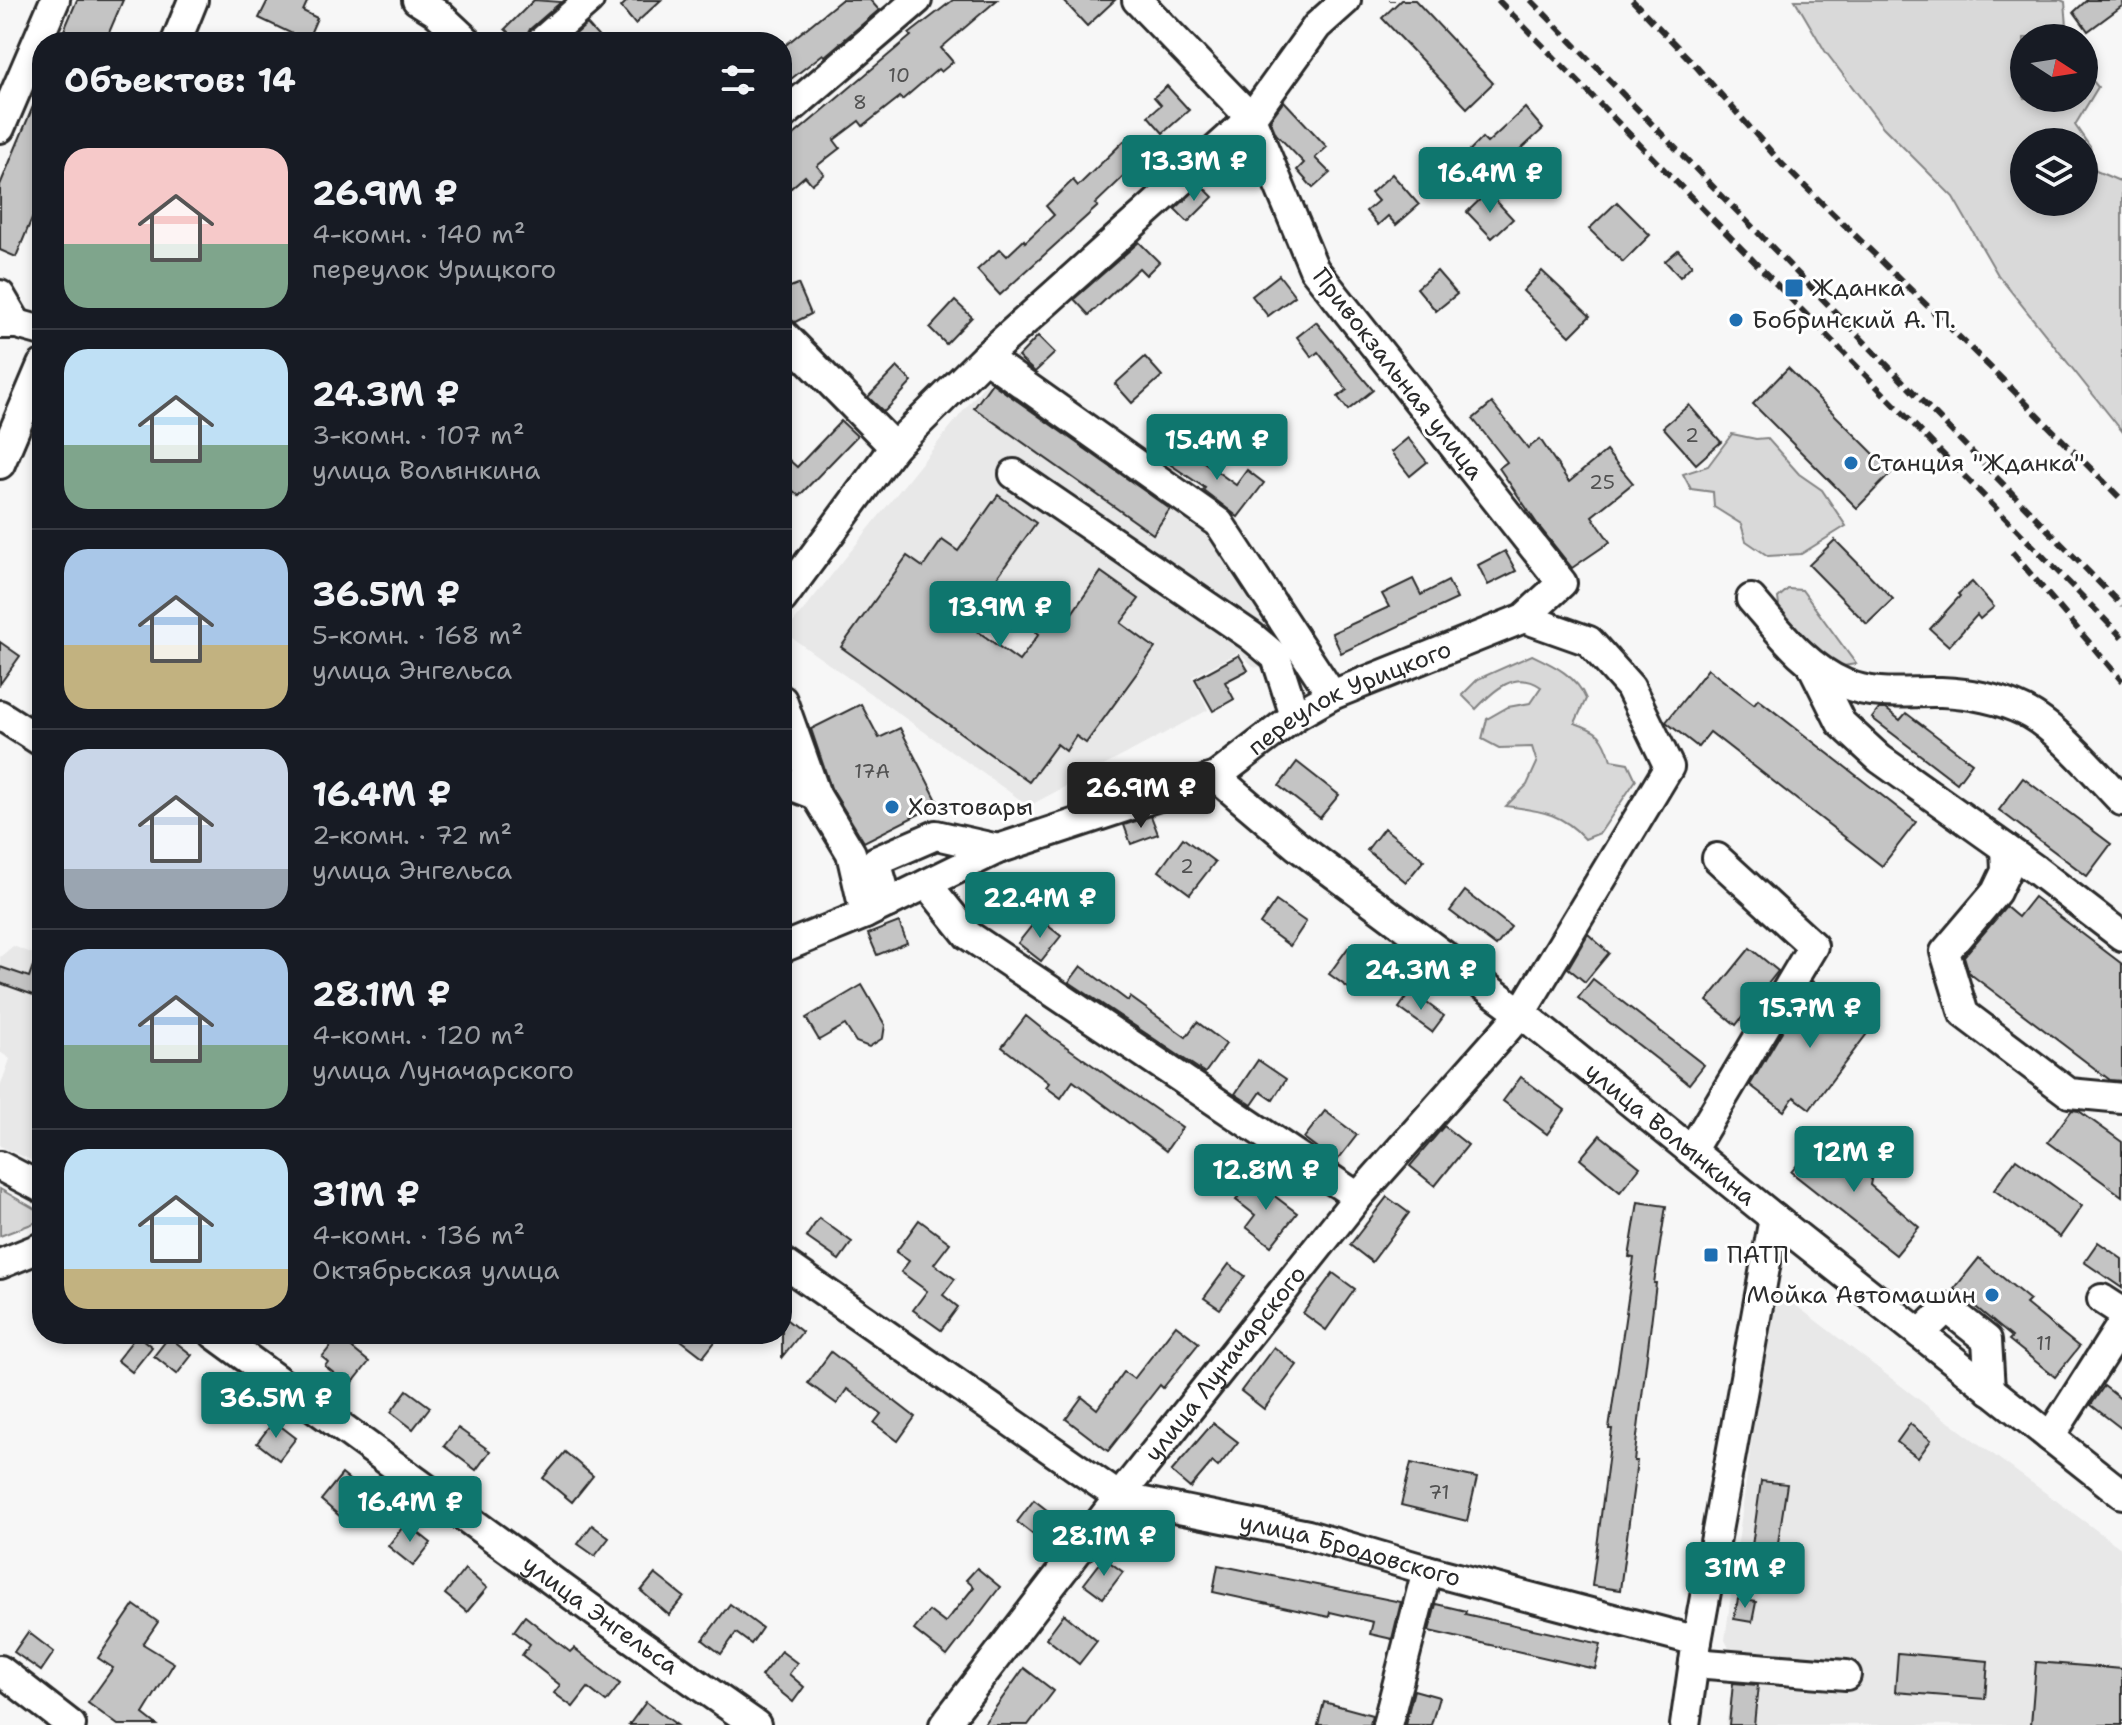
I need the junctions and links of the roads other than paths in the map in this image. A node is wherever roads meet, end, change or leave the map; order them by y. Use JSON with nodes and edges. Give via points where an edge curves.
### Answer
{"nodes":[{"id":1,"x":55,"y":0,"type":"edge"},
{"id":2,"x":193,"y":0,"type":"edge"},
{"id":3,"x":589,"y":0,"type":"edge"},
{"id":4,"x":917,"y":0,"type":"edge"},
{"id":5,"x":1137,"y":0,"type":"edge"},
{"id":6,"x":1346,"y":0,"type":"edge"},
{"id":7,"x":435,"y":4,"type":"edge"},
{"id":8,"x":41,"y":32,"type":"edge"},
{"id":9,"x":180,"y":32,"type":"edge"},
{"id":10,"x":459,"y":32,"type":"edge"},
{"id":11,"x":552,"y":32,"type":"edge"},
{"id":12,"x":32,"y":54,"type":"edge"},
{"id":13,"x":792,"y":107,"type":"edge"},
{"id":14,"x":1251,"y":118,"type":"junction"},
{"id":15,"x":0,"y":128,"type":"edge"},
{"id":16,"x":0,"y":295,"type":"edge"},
{"id":17,"x":20,"y":327,"type":"edge"},
{"id":18,"x":792,"y":343,"type":"edge"},
{"id":19,"x":985,"y":357,"type":"junction"},
{"id":20,"x":32,"y":389,"type":"edge"},
{"id":21,"x":894,"y":447,"type":"junction"},
{"id":22,"x":0,"y":464,"type":"edge"},
{"id":23,"x":1014,"y":474,"type":"dead end"},
{"id":24,"x":792,"y":585,"type":"edge"},
{"id":25,"x":1751,"y":599,"type":"dead end"},
{"id":26,"x":1524,"y":618,"type":"junction"},
{"id":27,"x":1812,"y":665,"type":"junction"},
{"id":28,"x":1332,"y":695,"type":"junction"},
{"id":29,"x":0,"y":715,"type":"edge"},
{"id":30,"x":1295,"y":716,"type":"junction"},
{"id":31,"x":792,"y":728,"type":"edge"},
{"id":32,"x":32,"y":736,"type":"edge"},
{"id":33,"x":1216,"y":777,"type":"junction"},
{"id":34,"x":792,"y":786,"type":"edge"},
{"id":35,"x":816,"y":795,"type":"junction"},
{"id":36,"x":2122,"y":801,"type":"edge"},
{"id":37,"x":2005,"y":848,"type":"junction"},
{"id":38,"x":998,"y":849,"type":"junction"},
{"id":39,"x":1717,"y":858,"type":"dead end"},
{"id":40,"x":927,"y":884,"type":"junction"},
{"id":41,"x":876,"y":908,"type":"junction"},
{"id":42,"x":2122,"y":936,"type":"edge"},
{"id":43,"x":792,"y":944,"type":"edge"},
{"id":44,"x":1521,"y":1013,"type":"junction"},
{"id":45,"x":2122,"y":1098,"type":"edge"},
{"id":46,"x":1691,"y":1151,"type":"junction"},
{"id":47,"x":0,"y":1166,"type":"edge"},
{"id":48,"x":32,"y":1183,"type":"edge"},
{"id":49,"x":1358,"y":1197,"type":"junction"},
{"id":50,"x":1774,"y":1218,"type":"junction"},
{"id":51,"x":32,"y":1251,"type":"edge"},
{"id":52,"x":0,"y":1264,"type":"edge"},
{"id":53,"x":792,"y":1269,"type":"edge"},
{"id":54,"x":2122,"y":1324,"type":"edge"},
{"id":55,"x":228,"y":1344,"type":"edge"},
{"id":56,"x":2050,"y":1437,"type":"junction"},
{"id":57,"x":2122,"y":1494,"type":"edge"},
{"id":58,"x":1119,"y":1497,"type":"junction"},
{"id":59,"x":1427,"y":1570,"type":"junction"},
{"id":60,"x":1696,"y":1652,"type":"junction"},
{"id":61,"x":0,"y":1670,"type":"edge"},
{"id":62,"x":1846,"y":1675,"type":"dead end"},
{"id":63,"x":71,"y":1725,"type":"edge"},
{"id":64,"x":756,"y":1725,"type":"edge"},
{"id":65,"x":944,"y":1725,"type":"edge"},
{"id":66,"x":1387,"y":1725,"type":"edge"},
{"id":67,"x":1685,"y":1725,"type":"edge"}],
"edges":[{"from":1,"to":8,"type":"street"},
{"from":2,"to":9,"type":"street"},
{"from":3,"to":11,"type":"street"},
{"from":4,"to":13,"type":"street"},
{"from":5,"to":14,"type":"street","name":"Привокзальная улица"},
{"from":6,"to":14,"type":"street","via":[[1317,26]]},
{"from":7,"to":10,"type":"street"},
{"from":12,"to":15,"type":"street"},
{"from":14,"to":19,"type":"street"},
{"from":14,"to":26,"type":"street","name":"Привокзальная улица","via":[[1314,269],[1562,583]]},
{"from":16,"to":17,"type":"street"},
{"from":18,"to":21,"type":"street"},
{"from":19,"to":21,"type":"street"},
{"from":19,"to":28,"type":"street","via":[[1219,523]]},
{"from":20,"to":22,"type":"street"},
{"from":21,"to":24,"type":"street"},
{"from":23,"to":30,"type":"street","via":[[1276,657]]},
{"from":25,"to":27,"type":"street"},
{"from":26,"to":28,"type":"street","name":"переулок Урицкого"},
{"from":26,"to":44,"type":"street","name":"улица Луначарского","via":[[1589,641],[1630,687],[1669,767]]},
{"from":27,"to":36,"type":"street","via":[[1846,684],[1888,693],[1989,698],[2026,711]]},
{"from":27,"to":37,"type":"street","via":[[1841,723],[1880,759]]},
{"from":28,"to":30,"type":"street","name":"переулок Урицкого"},
{"from":29,"to":32,"type":"street"},
{"from":30,"to":33,"type":"street","name":"переулок Урицкого"},
{"from":31,"to":35,"type":"street"},
{"from":33,"to":38,"type":"street","name":"переулок Урицкого"},
{"from":33,"to":44,"type":"street","name":"улица Волынкина","via":[[1297,846]]},
{"from":34,"to":35,"type":"street"},
{"from":35,"to":41,"type":"street"},
{"from":37,"to":42,"type":"street"},
{"from":37,"to":45,"type":"street","via":[[2006,871],[1996,892],[1945,952],[1964,1014],[2069,1093]]},
{"from":38,"to":40,"type":"street","name":"переулок Урицкого"},
{"from":38,"to":41,"type":"street","via":[[936,835],[876,861]]},
{"from":39,"to":46,"type":"street","via":[[1813,946]]},
{"from":40,"to":41,"type":"street","name":"переулок Урицкого"},
{"from":40,"to":49,"type":"street","via":[[968,935]]},
{"from":41,"to":43,"type":"street","name":"переулок Урицкого"},
{"from":44,"to":46,"type":"street","name":"улица Волынкина"},
{"from":44,"to":49,"type":"street","name":"улица Луначарского"},
{"from":46,"to":50,"type":"street","name":"улица Волынкина"},
{"from":47,"to":48,"type":"street"},
{"from":49,"to":58,"type":"street","name":"улица Луначарского"},
{"from":50,"to":56,"type":"street","name":"улица Волынкина"},
{"from":50,"to":60,"type":"street"},
{"from":51,"to":52,"type":"street"},
{"from":53,"to":58,"type":"street","name":"улица Бродовского"},
{"from":54,"to":56,"type":"street"},
{"from":55,"to":64,"type":"street","name":"улица Энгельса"},
{"from":56,"to":57,"type":"street","name":"улица Волынкина"},
{"from":58,"to":59,"type":"street","name":"улица Бродовского","via":[[1308,1535]]},
{"from":58,"to":65,"type":"street","name":"улица Луначарского"},
{"from":59,"to":60,"type":"street","name":"улица Бродовского"},
{"from":59,"to":66,"type":"street"},
{"from":60,"to":62,"type":"street","name":"улица Бродовского"},
{"from":60,"to":67,"type":"street"},
{"from":61,"to":63,"type":"street"}]}
